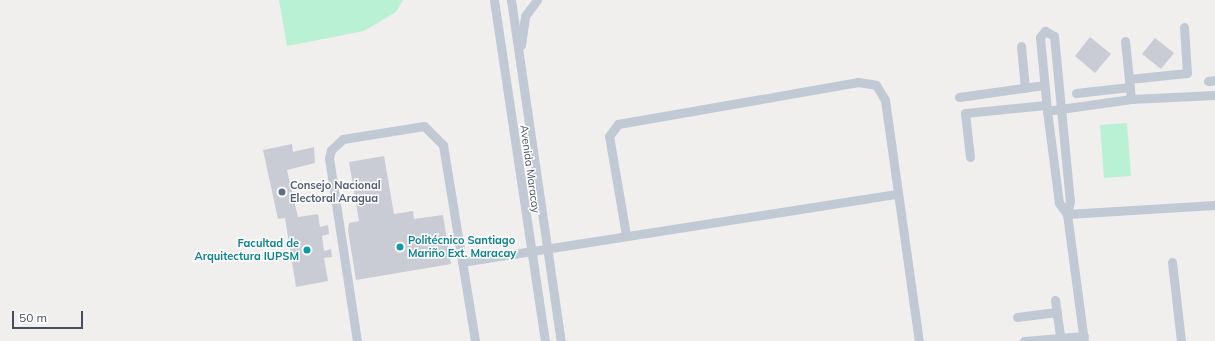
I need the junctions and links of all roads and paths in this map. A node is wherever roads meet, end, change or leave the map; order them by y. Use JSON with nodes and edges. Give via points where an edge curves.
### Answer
{"nodes":[{"id":1,"x":494,"y":0,"type":"edge"},
{"id":2,"x":511,"y":0,"type":"edge"},
{"id":3,"x":537,"y":0,"type":"edge"},
{"id":4,"x":1184,"y":27,"type":"dead end"},
{"id":5,"x":1125,"y":41,"type":"dead end"},
{"id":6,"x":1021,"y":46,"type":"dead end"},
{"id":7,"x":519,"y":52,"type":"junction"},
{"id":8,"x":1129,"y":83,"type":"junction"},
{"id":9,"x":1044,"y":85,"type":"junction"},
{"id":10,"x":1025,"y":88,"type":"junction"},
{"id":11,"x":1076,"y":92,"type":"dead end"},
{"id":12,"x":1215,"y":95,"type":"edge"},
{"id":13,"x":959,"y":97,"type":"dead end"},
{"id":14,"x":1131,"y":99,"type":"junction"},
{"id":15,"x":1046,"y":108,"type":"junction"},
{"id":16,"x":1059,"y":109,"type":"junction"},
{"id":17,"x":970,"y":157,"type":"dead end"},
{"id":18,"x":897,"y":194,"type":"junction"},
{"id":19,"x":1215,"y":205,"type":"edge"},
{"id":20,"x":1067,"y":214,"type":"junction"},
{"id":21,"x":626,"y":235,"type":"junction"},
{"id":22,"x":547,"y":249,"type":"junction"},
{"id":23,"x":530,"y":253,"type":"junction"},
{"id":24,"x":462,"y":262,"type":"junction"},
{"id":25,"x":1172,"y":262,"type":"dead end"},
{"id":26,"x":1056,"y":300,"type":"dead end"},
{"id":27,"x":1057,"y":312,"type":"junction"},
{"id":28,"x":1017,"y":317,"type":"dead end"},
{"id":29,"x":1060,"y":337,"type":"junction"},
{"id":30,"x":1084,"y":339,"type":"edge"},
{"id":31,"x":356,"y":341,"type":"edge"},
{"id":32,"x":475,"y":341,"type":"edge"},
{"id":33,"x":545,"y":341,"type":"edge"},
{"id":34,"x":561,"y":341,"type":"edge"},
{"id":35,"x":919,"y":341,"type":"edge"},
{"id":36,"x":1024,"y":341,"type":"edge"},
{"id":37,"x":1181,"y":341,"type":"edge"}],
"edges":[{"from":1,"to":23,"type":"street","name":"Avenida Maracay"},
{"from":2,"to":7,"type":"street","name":"Avenida Maracay"},
{"from":3,"to":7,"type":"street","via":[[525,16]]},
{"from":4,"to":8,"type":"street","via":[[1189,68],[1187,73]]},
{"from":5,"to":8,"type":"street"},
{"from":6,"to":10,"type":"street"},
{"from":7,"to":22,"type":"street","name":"Avenida Maracay"},
{"from":8,"to":11,"type":"street"},
{"from":8,"to":14,"type":"street"},
{"from":9,"to":10,"type":"street"},
{"from":9,"to":15,"type":"street"},
{"from":9,"to":16,"type":"street","via":[[1040,36],[1049,31],[1054,36]]},
{"from":10,"to":13,"type":"street"},
{"from":12,"to":14,"type":"street"},
{"from":14,"to":16,"type":"street"},
{"from":15,"to":16,"type":"street"},
{"from":15,"to":17,"type":"street","via":[[965,113]]},
{"from":15,"to":20,"type":"street","via":[[1059,203]]},
{"from":16,"to":20,"type":"street","via":[[1070,201]]},
{"from":18,"to":21,"type":"street"},
{"from":18,"to":21,"type":"street","via":[[885,100],[876,85],[858,82],[618,124],[609,136]]},
{"from":18,"to":35,"type":"street"},
{"from":19,"to":20,"type":"street"},
{"from":20,"to":30,"type":"street"},
{"from":21,"to":22,"type":"street"},
{"from":22,"to":23,"type":"street"},
{"from":22,"to":34,"type":"street","name":"Avenida Maracay"},
{"from":23,"to":24,"type":"street"},
{"from":23,"to":33,"type":"street","name":"Avenida Maracay"},
{"from":24,"to":31,"type":"street","via":[[443,145],[433,131],[424,126],[343,139],[337,143],[329,158]]},
{"from":24,"to":32,"type":"street"},
{"from":25,"to":37,"type":"street"},
{"from":26,"to":27,"type":"street"},
{"from":27,"to":28,"type":"street"},
{"from":27,"to":29,"type":"street"},
{"from":29,"to":30,"type":"street"},
{"from":29,"to":36,"type":"street"}]}
